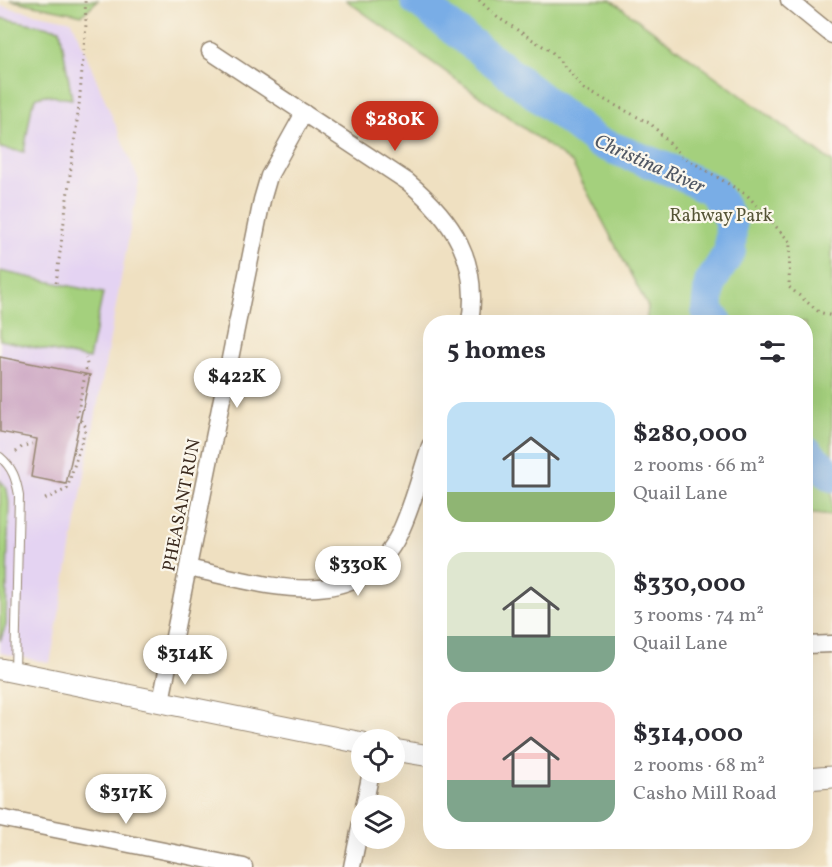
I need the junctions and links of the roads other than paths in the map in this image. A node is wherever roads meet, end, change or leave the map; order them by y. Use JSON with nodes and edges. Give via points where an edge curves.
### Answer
{"nodes":[{"id":1,"x":789,"y":0,"type":"edge"},
{"id":2,"x":832,"y":35,"type":"edge"},
{"id":3,"x":210,"y":51,"type":"dead end"},
{"id":4,"x":304,"y":113,"type":"junction"},
{"id":5,"x":470,"y":315,"type":"edge"},
{"id":6,"x":0,"y":457,"type":"edge"},
{"id":7,"x":423,"y":466,"type":"edge"},
{"id":8,"x":188,"y":568,"type":"junction"},
{"id":9,"x":832,"y":644,"type":"edge"},
{"id":10,"x":813,"y":645,"type":"edge"},
{"id":11,"x":7,"y":670,"type":"edge"},
{"id":12,"x":161,"y":701,"type":"junction"},
{"id":13,"x":351,"y":741,"type":"edge"},
{"id":14,"x":405,"y":752,"type":"edge"},
{"id":15,"x":423,"y":755,"type":"edge"},
{"id":16,"x":832,"y":777,"type":"edge"},
{"id":17,"x":813,"y":778,"type":"edge"},
{"id":18,"x":0,"y":818,"type":"edge"},
{"id":19,"x":356,"y":849,"type":"edge"},
{"id":20,"x":244,"y":867,"type":"edge"},
{"id":21,"x":352,"y":867,"type":"edge"}],
"edges":[{"from":1,"to":2,"type":"street"},
{"from":3,"to":4,"type":"street"},
{"from":4,"to":5,"type":"street","via":[[432,201],[461,244],[469,268]]},
{"from":4,"to":8,"type":"street","name":"PHEASANT RUN","via":[[269,176],[262,200]]},
{"from":6,"to":11,"type":"lane","via":[[16,478],[19,495]]},
{"from":7,"to":8,"type":"street","via":[[392,546],[379,562],[346,583],[327,589],[289,589]]},
{"from":8,"to":12,"type":"street","name":"PHEASANT RUN"},
{"from":9,"to":10,"type":"street"},
{"from":11,"to":12,"type":"street"},
{"from":12,"to":13,"type":"street"},
{"from":14,"to":15,"type":"street"},
{"from":16,"to":17,"type":"street"},
{"from":18,"to":20,"type":"street"},
{"from":19,"to":21,"type":"street"}]}
